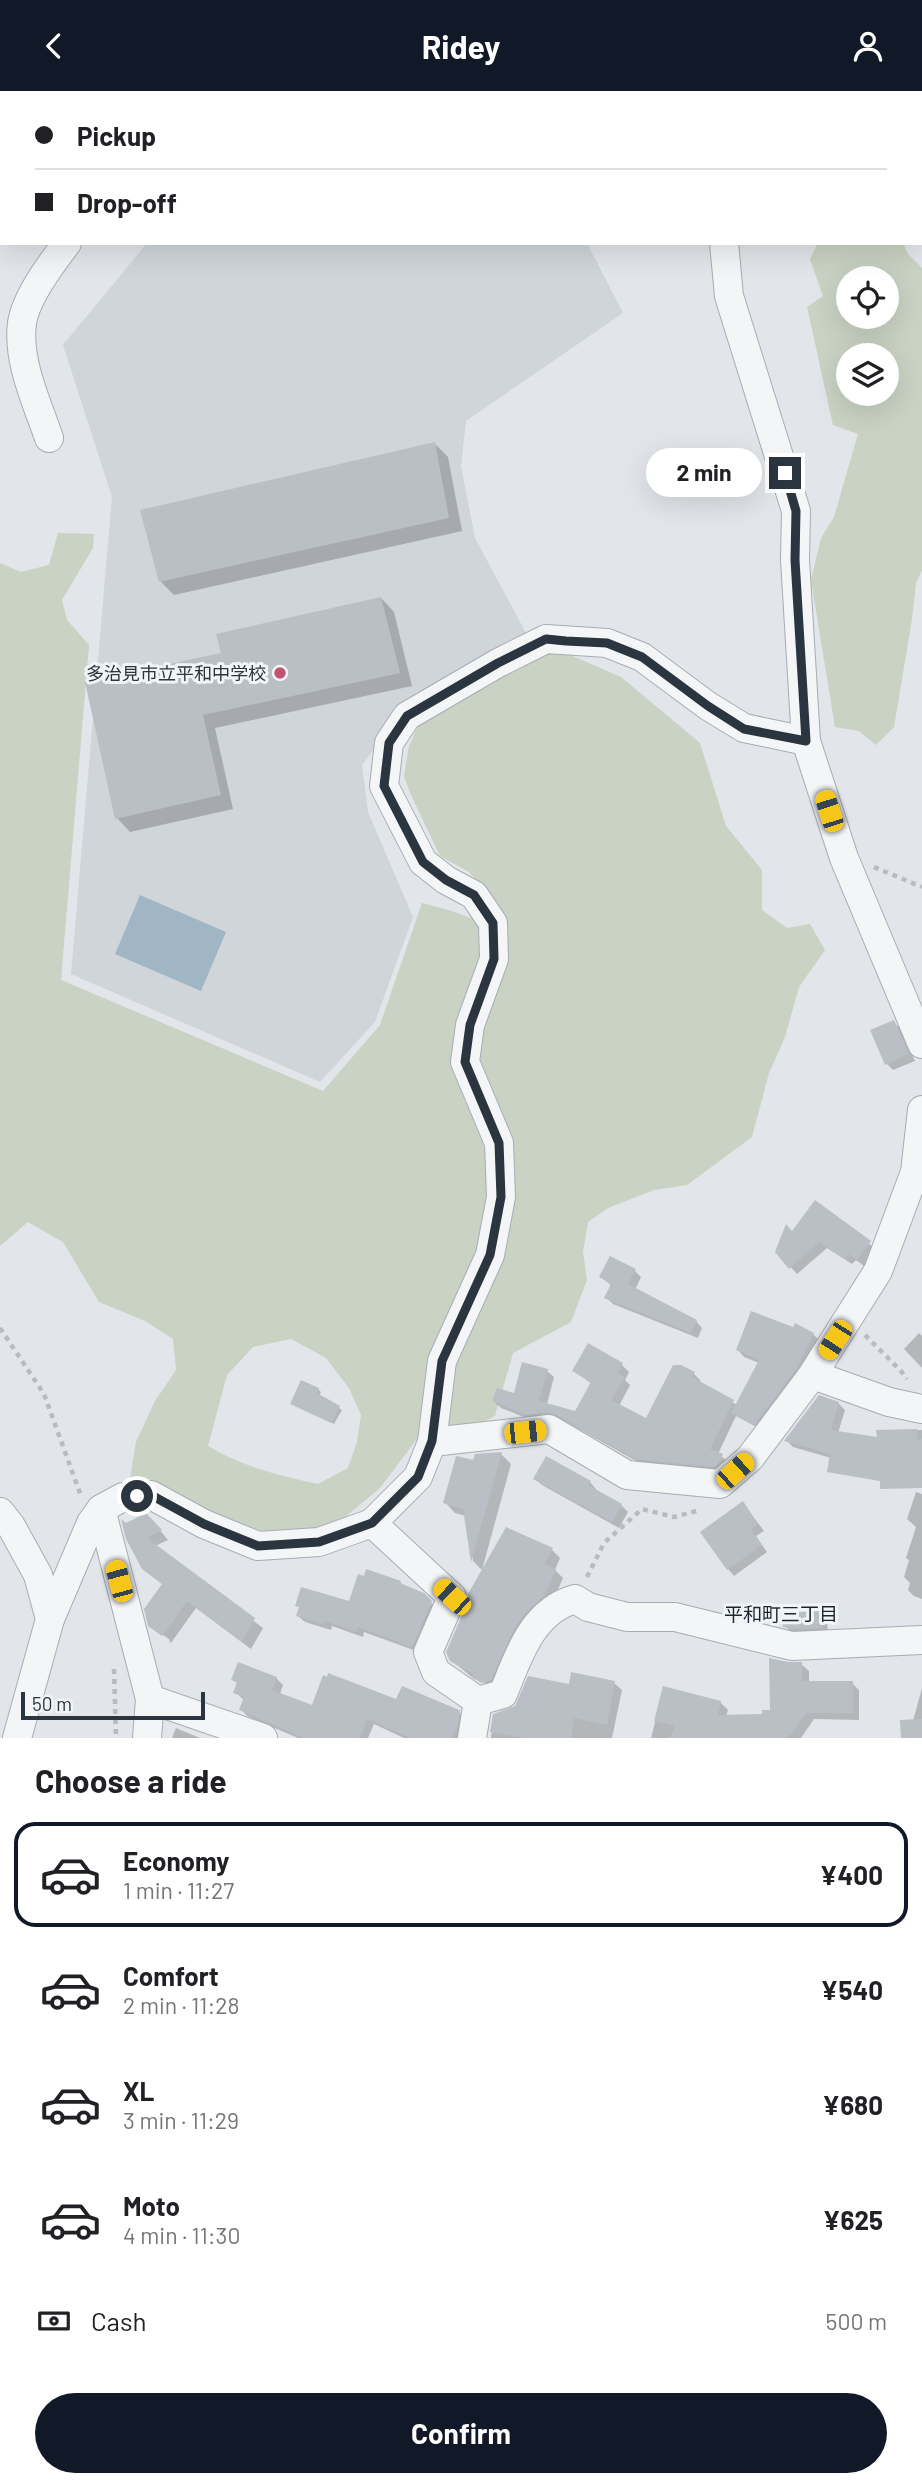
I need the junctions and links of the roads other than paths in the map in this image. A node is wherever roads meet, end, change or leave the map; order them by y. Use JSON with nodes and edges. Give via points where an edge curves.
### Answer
{"nodes":[{"id":1,"x":66,"y":245,"type":"edge"},
{"id":2,"x":724,"y":245,"type":"edge"},
{"id":3,"x":49,"y":438,"type":"dead end"},
{"id":4,"x":806,"y":741,"type":"junction"},
{"id":5,"x":922,"y":1044,"type":"edge"},
{"id":6,"x":922,"y":1110,"type":"edge"},
{"id":7,"x":811,"y":1377,"type":"junction"},
{"id":8,"x":922,"y":1409,"type":"edge"},
{"id":9,"x":432,"y":1441,"type":"junction"},
{"id":10,"x":101,"y":1509,"type":"junction"},
{"id":11,"x":0,"y":1512,"type":"edge"},
{"id":12,"x":372,"y":1523,"type":"junction"},
{"id":13,"x":50,"y":1619,"type":"junction"},
{"id":14,"x":922,"y":1640,"type":"edge"},
{"id":15,"x":150,"y":1699,"type":"junction"},
{"id":16,"x":478,"y":1701,"type":"junction"},
{"id":17,"x":17,"y":1738,"type":"edge"},
{"id":18,"x":147,"y":1738,"type":"edge"},
{"id":19,"x":263,"y":1738,"type":"edge"},
{"id":20,"x":472,"y":1738,"type":"edge"}],
"edges":[{"from":1,"to":3,"type":"street","via":[[40,279],[22,322],[24,361]]},
{"from":2,"to":4,"type":"street","via":[[729,296],[796,511]]},
{"from":4,"to":5,"type":"street","via":[[844,858]]},
{"from":4,"to":9,"type":"street","via":[[744,729],[642,657],[607,643],[546,639],[407,716],[389,743],[384,786],[423,862],[474,895],[493,923],[494,959],[470,1025],[465,1062],[499,1143],[501,1197],[490,1255],[442,1361]]},
{"from":6,"to":7,"type":"street","via":[[915,1172],[878,1271]]},
{"from":7,"to":8,"type":"street"},
{"from":7,"to":9,"type":"street","via":[[750,1458],[720,1484],[627,1475],[549,1429]]},
{"from":9,"to":12,"type":"street","via":[[418,1477]]},
{"from":10,"to":12,"type":"street","via":[[123,1497],[151,1495],[258,1546],[319,1542]]},
{"from":10,"to":13,"type":"street"},
{"from":10,"to":15,"type":"street"},
{"from":11,"to":13,"type":"street","via":[[38,1575]]},
{"from":12,"to":16,"type":"street","via":[[452,1597],[428,1652],[436,1672]]},
{"from":13,"to":17,"type":"street"},
{"from":14,"to":16,"type":"street","via":[[792,1646],[675,1617],[627,1617],[587,1607],[575,1599],[560,1604],[535,1626],[503,1694]]},
{"from":15,"to":18,"type":"street"},
{"from":15,"to":19,"type":"street"},
{"from":16,"to":20,"type":"street"}]}
